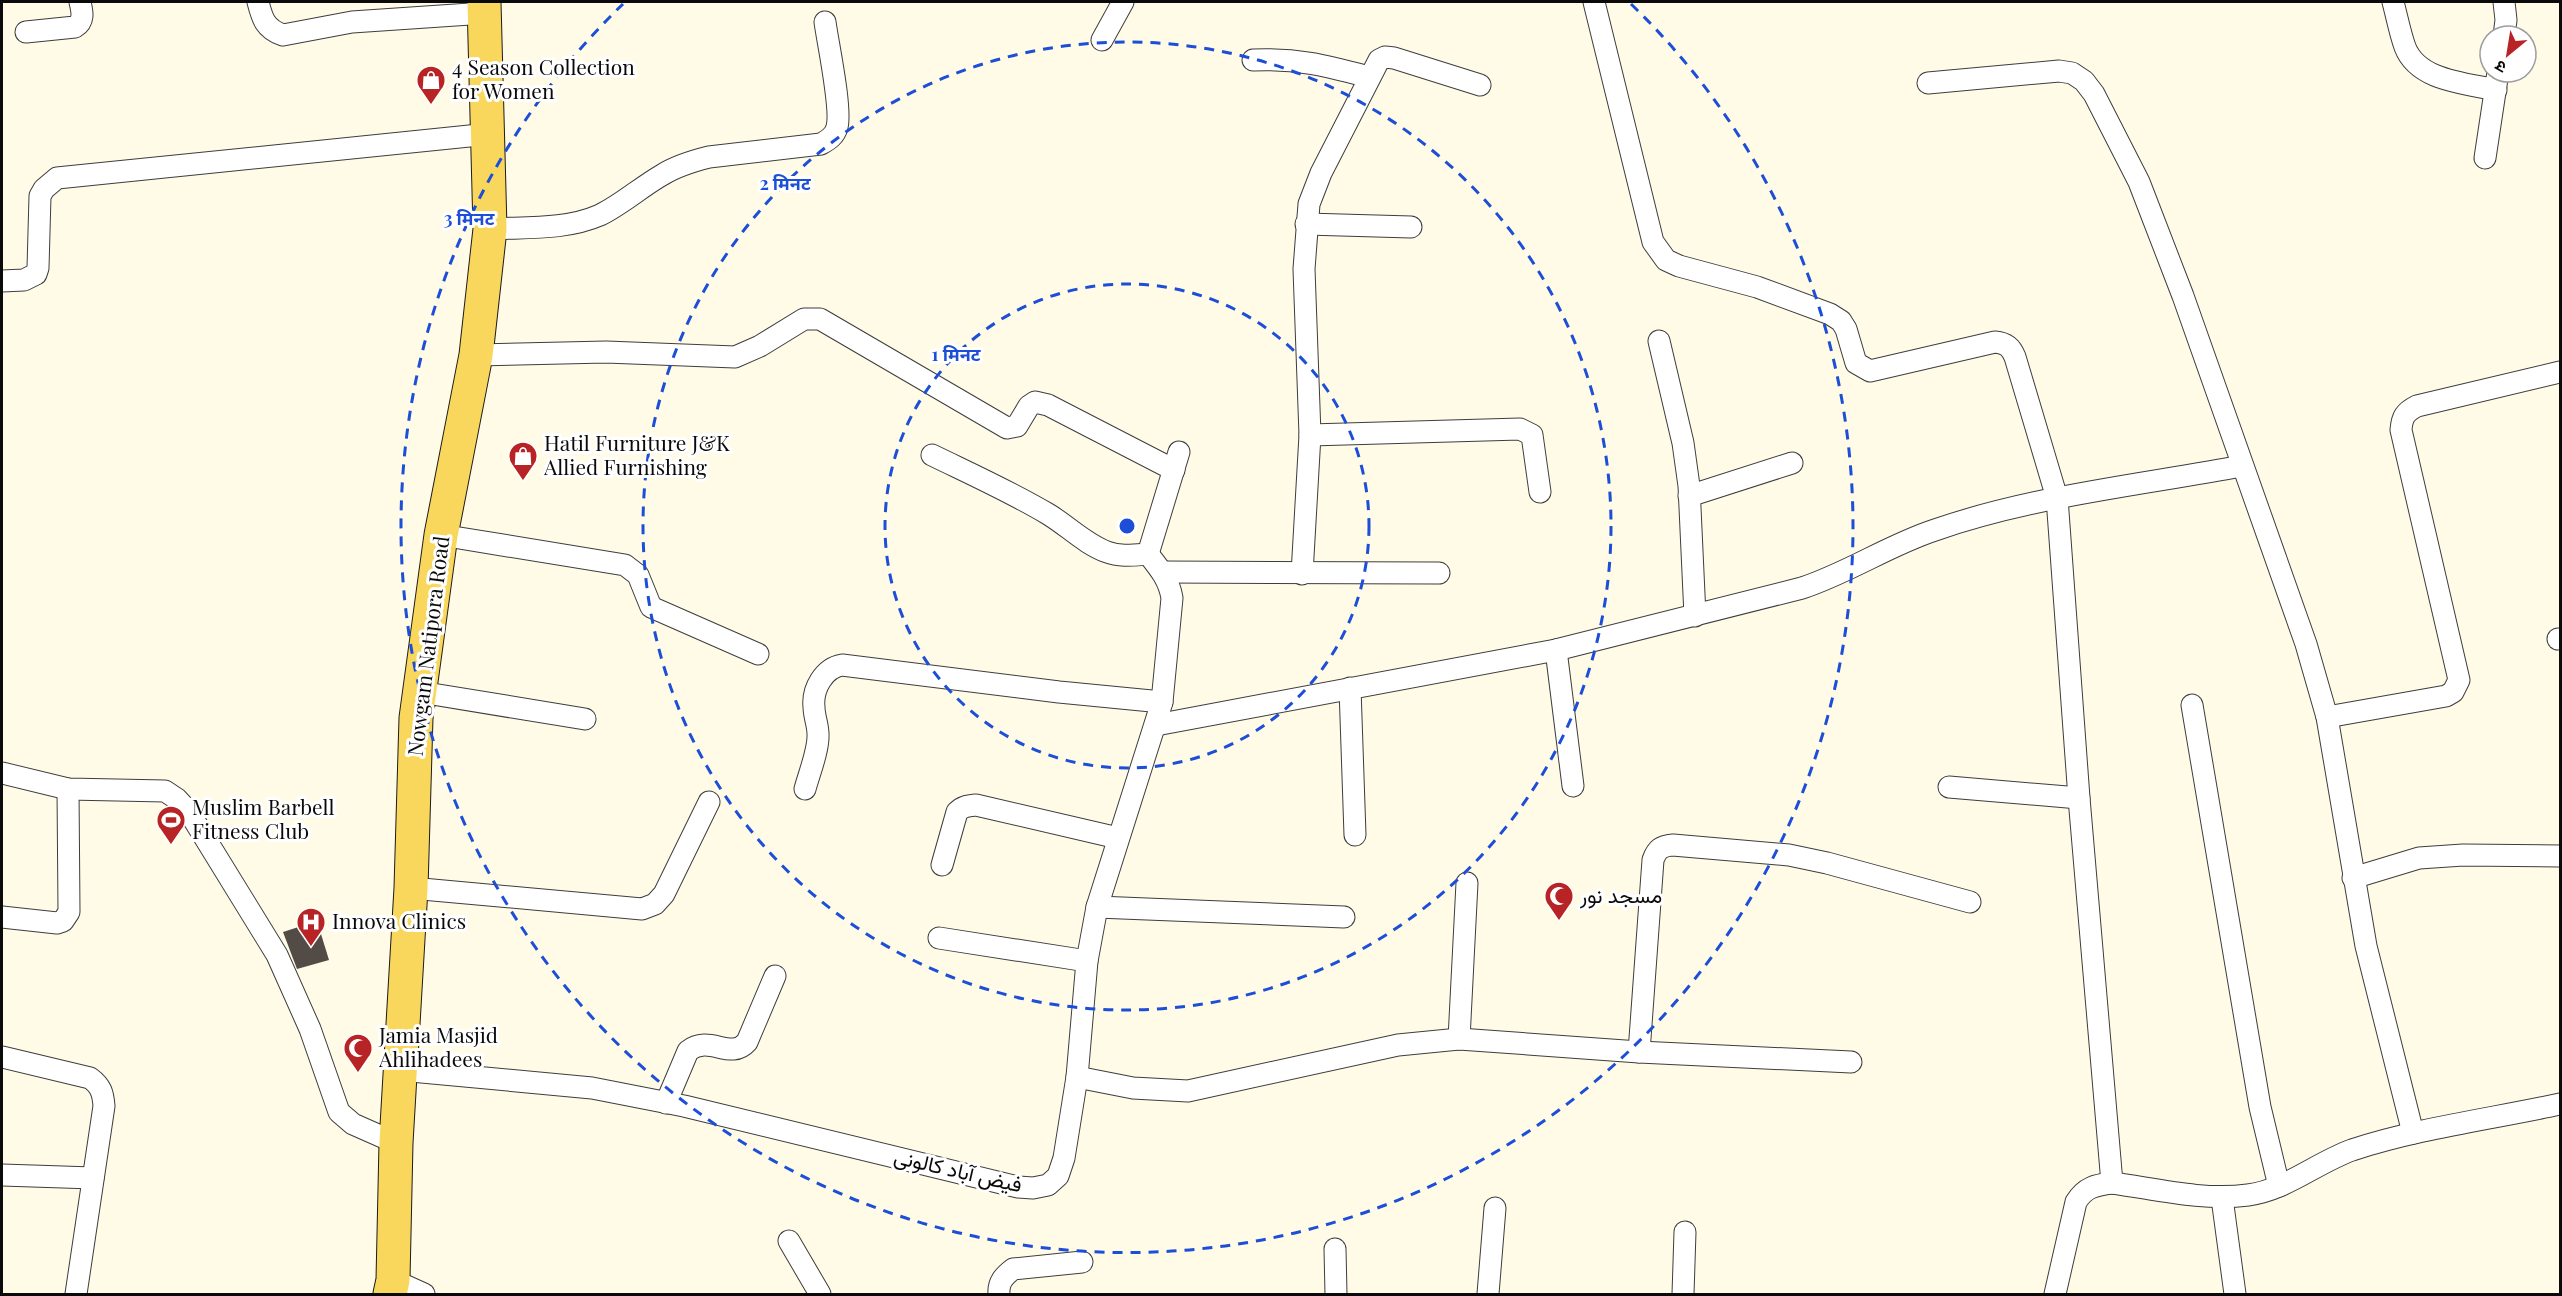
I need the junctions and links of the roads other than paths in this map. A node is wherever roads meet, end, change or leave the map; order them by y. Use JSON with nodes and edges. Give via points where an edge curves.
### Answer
{"nodes":[{"id":1,"x":80,"y":2,"type":"edge"},
{"id":2,"x":258,"y":2,"type":"edge"},
{"id":3,"x":1123,"y":2,"type":"edge"},
{"id":4,"x":1594,"y":2,"type":"edge"},
{"id":5,"x":2393,"y":2,"type":"edge"},
{"id":6,"x":2504,"y":2,"type":"edge"},
{"id":7,"x":484,"y":7,"type":"edge"},
{"id":8,"x":825,"y":22,"type":"dead end"},
{"id":9,"x":2506,"y":24,"type":"edge"},
{"id":10,"x":26,"y":32,"type":"dead end"},
{"id":11,"x":1102,"y":40,"type":"dead end"},
{"id":12,"x":1253,"y":60,"type":"dead end"},
{"id":13,"x":1369,"y":77,"type":"junction"},
{"id":14,"x":2478,"y":79,"type":"edge"},
{"id":15,"x":1928,"y":83,"type":"dead end"},
{"id":16,"x":2497,"y":84,"type":"edge"},
{"id":17,"x":1480,"y":85,"type":"dead end"},
{"id":18,"x":489,"y":135,"type":"junction"},
{"id":19,"x":2485,"y":158,"type":"dead end"},
{"id":20,"x":1306,"y":224,"type":"junction"},
{"id":21,"x":1411,"y":227,"type":"dead end"},
{"id":22,"x":490,"y":229,"type":"junction"},
{"id":23,"x":2,"y":281,"type":"edge"},
{"id":24,"x":1659,"y":341,"type":"dead end"},
{"id":25,"x":476,"y":355,"type":"junction"},
{"id":26,"x":2560,"y":372,"type":"edge"},
{"id":27,"x":1310,"y":435,"type":"junction"},
{"id":28,"x":932,"y":455,"type":"dead end"},
{"id":29,"x":1792,"y":463,"type":"dead end"},
{"id":30,"x":2242,"y":466,"type":"junction"},
{"id":31,"x":1540,"y":492,"type":"dead end"},
{"id":32,"x":1689,"y":496,"type":"junction"},
{"id":33,"x":2057,"y":498,"type":"junction"},
{"id":34,"x":441,"y":535,"type":"junction"},
{"id":35,"x":1148,"y":555,"type":"junction"},
{"id":36,"x":1162,"y":572,"type":"junction"},
{"id":37,"x":1439,"y":573,"type":"dead end"},
{"id":38,"x":1302,"y":574,"type":"junction"},
{"id":39,"x":1695,"y":616,"type":"junction"},
{"id":40,"x":1556,"y":650,"type":"junction"},
{"id":41,"x":758,"y":654,"type":"dead end"},
{"id":42,"x":1350,"y":688,"type":"junction"},
{"id":43,"x":420,"y":692,"type":"junction"},
{"id":44,"x":1162,"y":702,"type":"junction"},
{"id":45,"x":2192,"y":705,"type":"dead end"},
{"id":46,"x":2327,"y":717,"type":"junction"},
{"id":47,"x":585,"y":719,"type":"dead end"},
{"id":48,"x":1156,"y":725,"type":"junction"},
{"id":49,"x":2,"y":773,"type":"edge"},
{"id":50,"x":1573,"y":786,"type":"dead end"},
{"id":51,"x":1949,"y":787,"type":"dead end"},
{"id":52,"x":68,"y":789,"type":"junction"},
{"id":53,"x":805,"y":789,"type":"dead end"},
{"id":54,"x":2079,"y":798,"type":"junction"},
{"id":55,"x":709,"y":802,"type":"dead end"},
{"id":56,"x":1354,"y":835,"type":"dead end"},
{"id":57,"x":1118,"y":838,"type":"junction"},
{"id":58,"x":2560,"y":856,"type":"edge"},
{"id":59,"x":942,"y":865,"type":"dead end"},
{"id":60,"x":2353,"y":878,"type":"junction"},
{"id":61,"x":1467,"y":882,"type":"dead end"},
{"id":62,"x":411,"y":888,"type":"junction"},
{"id":63,"x":1970,"y":902,"type":"dead end"},
{"id":64,"x":1097,"y":907,"type":"junction"},
{"id":65,"x":2,"y":917,"type":"edge"},
{"id":66,"x":1344,"y":917,"type":"dead end"},
{"id":67,"x":939,"y":938,"type":"dead end"},
{"id":68,"x":1087,"y":961,"type":"junction"},
{"id":69,"x":775,"y":976,"type":"dead end"},
{"id":70,"x":1459,"y":1039,"type":"junction"},
{"id":71,"x":1639,"y":1052,"type":"junction"},
{"id":72,"x":2,"y":1057,"type":"edge"},
{"id":73,"x":1851,"y":1062,"type":"dead end"},
{"id":74,"x":400,"y":1070,"type":"junction"},
{"id":75,"x":1077,"y":1077,"type":"junction"},
{"id":76,"x":666,"y":1102,"type":"junction"},
{"id":77,"x":2560,"y":1104,"type":"edge"},
{"id":78,"x":2413,"y":1133,"type":"junction"},
{"id":79,"x":396,"y":1143,"type":"junction"},
{"id":80,"x":2,"y":1175,"type":"edge"},
{"id":81,"x":93,"y":1178,"type":"junction"},
{"id":82,"x":2112,"y":1183,"type":"junction"},
{"id":83,"x":2279,"y":1186,"type":"junction"},
{"id":84,"x":2222,"y":1198,"type":"junction"},
{"id":85,"x":1495,"y":1208,"type":"dead end"},
{"id":86,"x":1685,"y":1232,"type":"dead end"},
{"id":87,"x":789,"y":1241,"type":"dead end"},
{"id":88,"x":1335,"y":1249,"type":"dead end"},
{"id":89,"x":1082,"y":1262,"type":"dead end"},
{"id":90,"x":392,"y":1287,"type":"edge"},
{"id":91,"x":76,"y":1294,"type":"edge"},
{"id":92,"x":424,"y":1294,"type":"edge"},
{"id":93,"x":820,"y":1294,"type":"edge"},
{"id":94,"x":999,"y":1294,"type":"edge"},
{"id":95,"x":1336,"y":1294,"type":"edge"},
{"id":96,"x":1488,"y":1294,"type":"edge"},
{"id":97,"x":1683,"y":1294,"type":"edge"},
{"id":98,"x":2055,"y":1294,"type":"edge"},
{"id":99,"x":2235,"y":1294,"type":"edge"}],
"edges":[{"from":1,"to":10,"type":"street","via":[[83,15],[75,27]]},
{"from":2,"to":7,"type":"street","via":[[262,21],[274,32],[283,34]]},
{"from":3,"to":11,"type":"street"},
{"from":4,"to":33,"type":"street","via":[[1653,242],[1666,260],[1830,314],[1846,329],[1856,363],[1870,371],[2003,343],[2015,357]]},
{"from":5,"to":14,"type":"street","via":[[2405,47],[2419,66],[2436,76]]},
{"from":6,"to":9,"type":"street"},
{"from":7,"to":18,"type":"main road","name":"Nowgam Natipora Road"},
{"from":8,"to":22,"type":"street","via":[[838,117],[834,135],[827,141],[692,161],[581,222]]},
{"from":12,"to":13,"type":"street","via":[[1286,58]]},
{"from":13,"to":17,"type":"street","via":[[1384,57]]},
{"from":13,"to":20,"type":"street","via":[[1321,173]]},
{"from":15,"to":30,"type":"street","via":[[2059,71],[2072,72],[2084,81],[2139,182]]},
{"from":16,"to":19,"type":"street"},
{"from":18,"to":22,"type":"main road","name":"Nowgam Natipora Road"},
{"from":18,"to":23,"type":"street","via":[[57,178],[44,189],[38,206],[36,274],[24,280]]},
{"from":20,"to":21,"type":"street"},
{"from":20,"to":27,"type":"street"},
{"from":22,"to":25,"type":"main road","name":"Nowgam Natipora Road"},
{"from":24,"to":32,"type":"street","via":[[1683,443]]},
{"from":25,"to":34,"type":"main road","name":"Nowgam Natipora Road"},
{"from":25,"to":35,"type":"street","via":[[606,352],[735,357],[804,319],[820,319],[1007,428],[1017,426],[1035,402],[1176,461]]},
{"from":26,"to":46,"type":"street","via":[[2417,406],[2402,419],[2401,430],[2459,680],[2453,693],[2446,696]]},
{"from":27,"to":31,"type":"street","via":[[1520,429],[1532,435]]},
{"from":27,"to":38,"type":"street"},
{"from":28,"to":35,"type":"street","via":[[1035,507],[1089,544],[1108,552]]},
{"from":29,"to":32,"type":"street"},
{"from":30,"to":33,"type":"street"},
{"from":30,"to":46,"type":"street","via":[[2306,644]]},
{"from":32,"to":39,"type":"street"},
{"from":33,"to":39,"type":"street","via":[[1935,530],[1820,582]]},
{"from":33,"to":54,"type":"street"},
{"from":34,"to":41,"type":"street","via":[[625,565],[638,575],[651,607]]},
{"from":34,"to":43,"type":"main road","name":"Nowgam Natipora Road"},
{"from":35,"to":36,"type":"street","name":"فیض آباد کالونی"},
{"from":36,"to":38,"type":"street"},
{"from":36,"to":44,"type":"street","name":"فیض آباد کالونی","via":[[1172,598]]},
{"from":37,"to":38,"type":"street"},
{"from":39,"to":40,"type":"street"},
{"from":40,"to":42,"type":"street"},
{"from":40,"to":50,"type":"street"},
{"from":42,"to":48,"type":"street"},
{"from":42,"to":56,"type":"street"},
{"from":43,"to":47,"type":"street"},
{"from":43,"to":62,"type":"main road","name":"Nowgam Natipora Road"},
{"from":44,"to":48,"type":"street","name":"فیض آباد کالونی"},
{"from":44,"to":53,"type":"street","via":[[834,666],[821,678],[814,696],[818,734]]},
{"from":45,"to":83,"type":"street","via":[[2260,1107]]},
{"from":46,"to":60,"type":"street"},
{"from":48,"to":57,"type":"street","name":"فیض آباد کالونی"},
{"from":49,"to":52,"type":"street"},
{"from":51,"to":54,"type":"street"},
{"from":52,"to":65,"type":"street","via":[[69,912],[57,923]]},
{"from":52,"to":79,"type":"street","via":[[155,790],[177,799],[189,812],[277,955],[310,1029],[339,1112],[353,1125]]},
{"from":54,"to":82,"type":"street"},
{"from":55,"to":62,"type":"street","via":[[664,894],[655,904],[642,909]]},
{"from":57,"to":59,"type":"street","via":[[963,806],[957,812]]},
{"from":57,"to":64,"type":"street","name":"فیض آباد کالونی"},
{"from":58,"to":60,"type":"street","via":[[2419,858]]},
{"from":60,"to":78,"type":"street"},
{"from":61,"to":70,"type":"street"},
{"from":62,"to":74,"type":"main road","name":"Nowgam Natipora Road"},
{"from":63,"to":71,"type":"street","via":[[1790,855],[1663,846],[1653,860]]},
{"from":64,"to":66,"type":"street"},
{"from":64,"to":68,"type":"street","name":"فیض آباد کالونی"},
{"from":67,"to":68,"type":"street"},
{"from":68,"to":75,"type":"street","name":"فیض آباد کالونی"},
{"from":69,"to":76,"type":"street","via":[[747,1042],[734,1049],[701,1044],[688,1051]]},
{"from":70,"to":71,"type":"street"},
{"from":70,"to":75,"type":"street","via":[[1398,1045],[1188,1091],[1133,1088]]},
{"from":71,"to":73,"type":"street"},
{"from":72,"to":81,"type":"street","via":[[90,1078],[99,1084],[104,1106]]},
{"from":74,"to":76,"type":"street","name":"فیض آباد کالونی","via":[[592,1088]]},
{"from":74,"to":79,"type":"main road","name":"Nowgam Natipora Road"},
{"from":75,"to":76,"type":"street","name":"فیض آباد کالونی","via":[[1058,1176],[1048,1185],[1033,1188]]},
{"from":77,"to":78,"type":"street"},
{"from":78,"to":83,"type":"street","via":[[2349,1151]]},
{"from":79,"to":90,"type":"main road","name":"Nowgam Natipora Road"},
{"from":80,"to":81,"type":"street"},
{"from":81,"to":91,"type":"street"},
{"from":82,"to":84,"type":"street"},
{"from":82,"to":98,"type":"street","via":[[2083,1192],[2076,1202]]},
{"from":83,"to":84,"type":"street"},
{"from":84,"to":99,"type":"street"},
{"from":85,"to":96,"type":"street"},
{"from":86,"to":97,"type":"street"},
{"from":87,"to":93,"type":"street"},
{"from":88,"to":95,"type":"street"},
{"from":89,"to":94,"type":"street","via":[[1013,1269],[1000,1283]]},
{"from":90,"to":92,"type":"street"}]}
